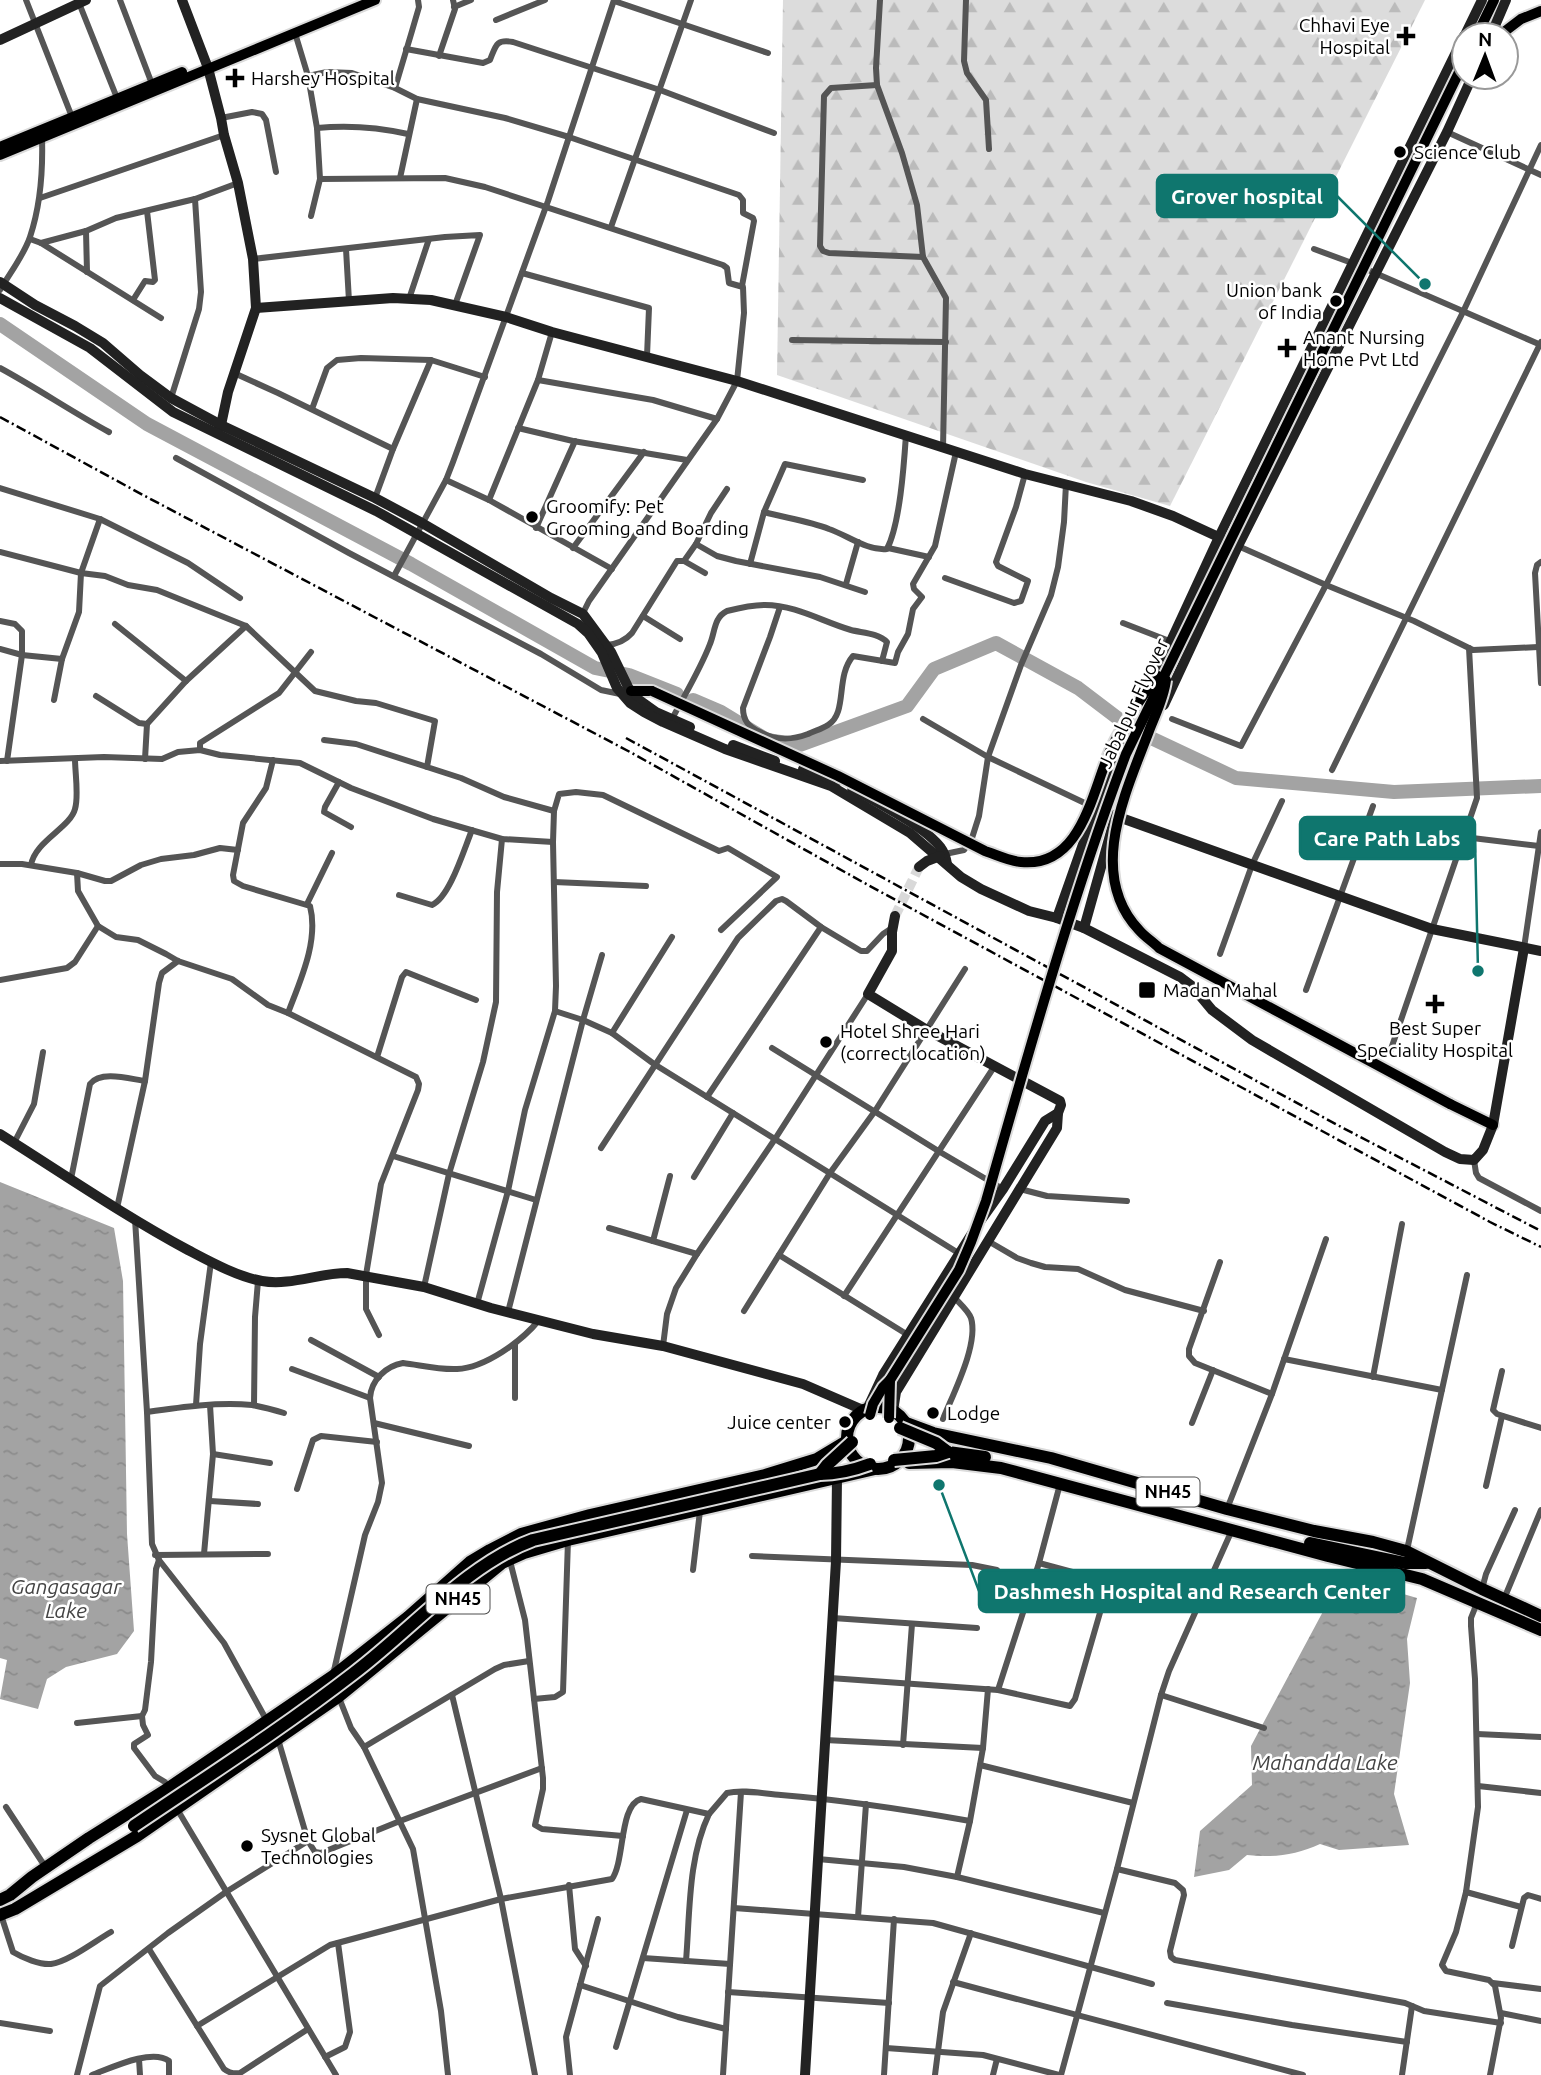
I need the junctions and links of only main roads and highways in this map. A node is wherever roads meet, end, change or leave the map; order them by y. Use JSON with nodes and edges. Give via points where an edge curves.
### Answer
{"nodes":[{"id":1,"x":357,"y":0,"type":"edge"},
{"id":2,"x":375,"y":0,"type":"edge"},
{"id":3,"x":1494,"y":0,"type":"edge"},
{"id":4,"x":1541,"y":11,"type":"edge"},
{"id":5,"x":1484,"y":21,"type":"edge"},
{"id":6,"x":1518,"y":21,"type":"edge"},
{"id":7,"x":207,"y":65,"type":"junction"},
{"id":8,"x":1450,"y":91,"type":"edge"},
{"id":9,"x":59,"y":126,"type":"junction"},
{"id":10,"x":0,"y":147,"type":"edge"},
{"id":11,"x":0,"y":155,"type":"edge"},
{"id":12,"x":1167,"y":669,"type":"junction"},
{"id":13,"x":627,"y":692,"type":"road end"},
{"id":14,"x":1493,"y":1125,"type":"road end"},
{"id":15,"x":890,"y":1380,"type":"junction"},
{"id":16,"x":867,"y":1411,"type":"junction"},
{"id":17,"x":891,"y":1414,"type":"junction"},
{"id":18,"x":903,"y":1426,"type":"junction"},
{"id":19,"x":850,"y":1442,"type":"junction"},
{"id":20,"x":948,"y":1452,"type":"junction"},
{"id":21,"x":896,"y":1461,"type":"junction"},
{"id":22,"x":872,"y":1467,"type":"junction"},
{"id":23,"x":820,"y":1474,"type":"junction"},
{"id":24,"x":1406,"y":1557,"type":"junction"},
{"id":25,"x":1422,"y":1579,"type":"junction"},
{"id":26,"x":1480,"y":1595,"type":"junction"},
{"id":27,"x":1541,"y":1615,"type":"edge"},
{"id":28,"x":1541,"y":1630,"type":"edge"},
{"id":29,"x":134,"y":1826,"type":"junction"},
{"id":30,"x":89,"y":1838,"type":"junction"},
{"id":31,"x":100,"y":1857,"type":"junction"},
{"id":32,"x":0,"y":1900,"type":"edge"},
{"id":33,"x":0,"y":1915,"type":"edge"}],
"edges":[{"from":1,"to":7,"type":"main road"},
{"from":2,"to":7,"type":"main road"},
{"from":3,"to":5,"type":"main road"},
{"from":4,"to":6,"type":"main road"},
{"from":7,"to":9,"type":"main road"},
{"from":7,"to":9,"type":"main road","via":[[117,98]]},
{"from":8,"to":12,"type":"main road","name":"Jabalpur Flyover","bridge":true},
{"from":9,"to":10,"type":"main road"},
{"from":9,"to":11,"type":"main road"},
{"from":12,"to":13,"type":"main road","bridge":true,"via":[[1157,676],[1112,747],[1077,833],[1054,855],[1024,863],[985,851],[826,770],[652,691]]},
{"from":12,"to":14,"type":"main road","bridge":true,"via":[[1166,687],[1113,842],[1118,894],[1138,930],[1159,948]]},
{"from":12,"to":15,"type":"main road","name":"Jabalpur Flyover","bridge":true,"via":[[1104,812],[971,1242],[959,1270]]},
{"from":15,"to":16,"type":"main road","name":"Jabalpur Flyover","bridge":true},
{"from":15,"to":17,"type":"main road","bridge":true},
{"from":16,"to":17,"type":"highway","bridge":true},
{"from":16,"to":19,"type":"highway","number":"NH45"},
{"from":17,"to":18,"type":"highway","number":"NH45","bridge":true},
{"from":18,"to":20,"type":"highway","bridge":true},
{"from":18,"to":21,"type":"highway"},
{"from":18,"to":24,"type":"highway","number":"NH45","via":[[1051,1458],[1227,1509],[1373,1542]]},
{"from":19,"to":22,"type":"highway"},
{"from":19,"to":23,"type":"highway","bridge":true},
{"from":19,"to":30,"type":"highway","number":"NH45","via":[[817,1459],[765,1475],[590,1515],[522,1534],[490,1550],[333,1676]]},
{"from":20,"to":21,"type":"highway","bridge":true},
{"from":20,"to":24,"type":"highway","via":[[1124,1492],[1282,1537]]},
{"from":21,"to":22,"type":"highway","number":"NH45"},
{"from":21,"to":25,"type":"highway","number":"NH45","via":[[986,1465]]},
{"from":22,"to":23,"type":"highway","bridge":true},
{"from":22,"to":31,"type":"highway","number":"NH45","via":[[543,1546],[509,1559],[338,1698]]},
{"from":23,"to":29,"type":"highway","bridge":true,"via":[[512,1548],[485,1564],[308,1708]]},
{"from":24,"to":25,"type":"highway"},
{"from":24,"to":26,"type":"highway","number":"NH45","via":[[1430,1563]]},
{"from":25,"to":26,"type":"highway","number":"NH45"},
{"from":26,"to":27,"type":"highway","number":"NH45"},
{"from":26,"to":28,"type":"highway","number":"NH45"},
{"from":29,"to":30,"type":"highway","via":[[123,1825]]},
{"from":29,"to":31,"type":"highway"},
{"from":30,"to":32,"type":"highway","number":"NH45"},
{"from":31,"to":33,"type":"highway","number":"NH45"}]}
